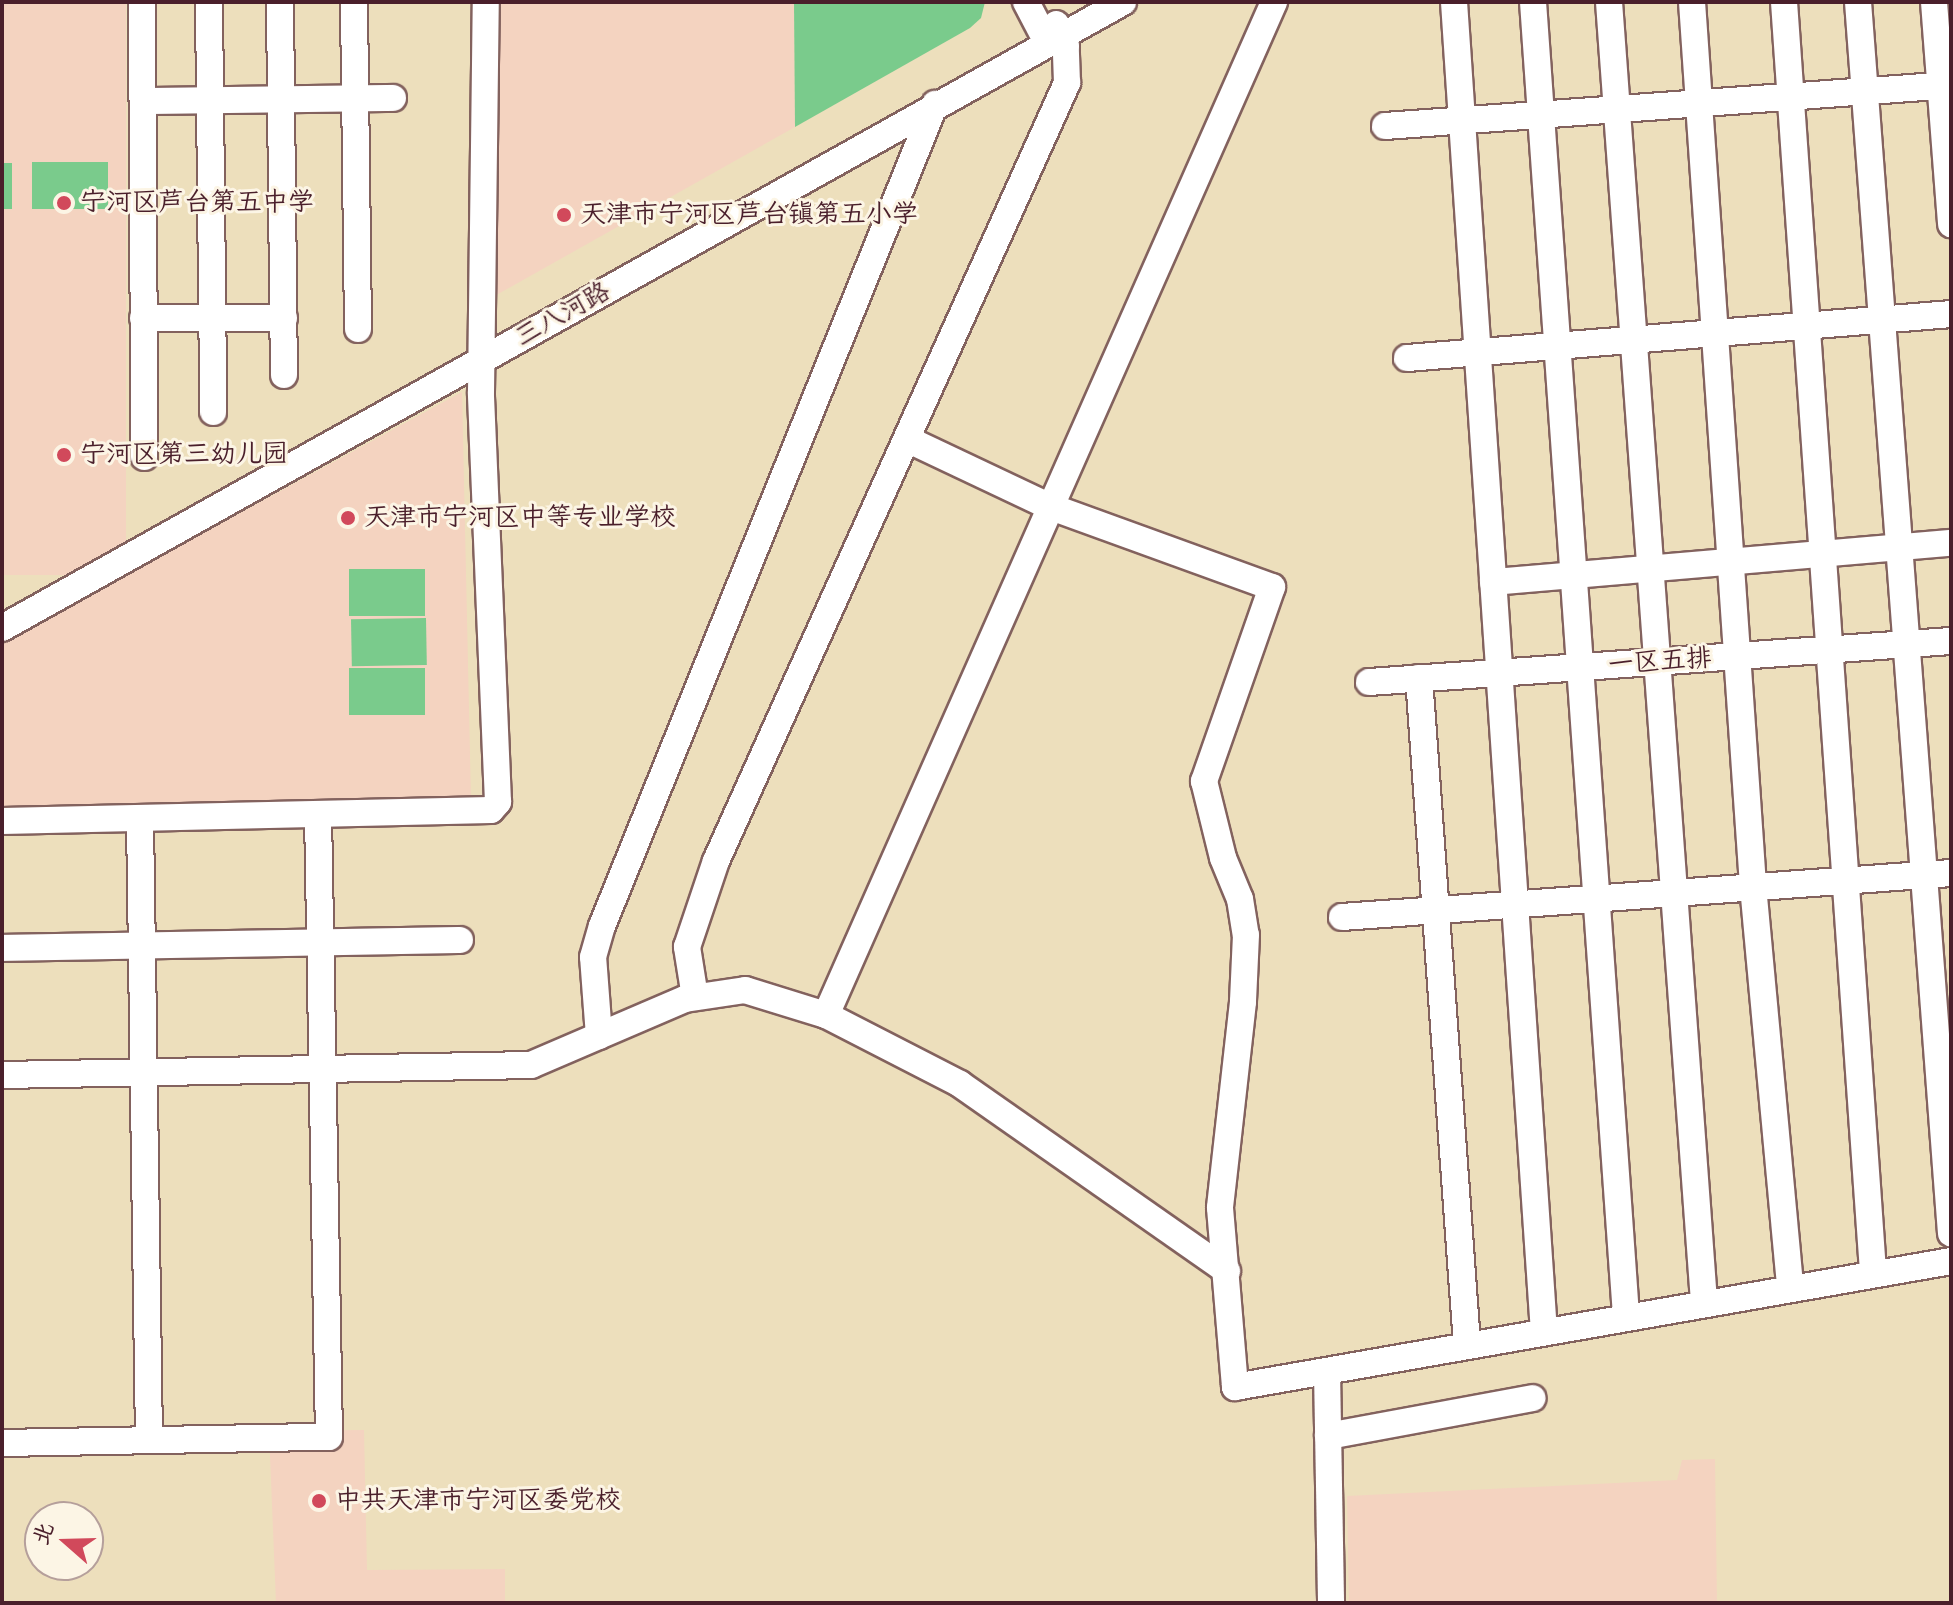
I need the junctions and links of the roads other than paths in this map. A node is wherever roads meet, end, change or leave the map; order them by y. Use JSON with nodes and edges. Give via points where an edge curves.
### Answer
{"nodes":[{"id":1,"x":142,"y":2,"type":"edge"},
{"id":2,"x":209,"y":2,"type":"edge"},
{"id":3,"x":280,"y":2,"type":"edge"},
{"id":4,"x":354,"y":2,"type":"edge"},
{"id":5,"x":486,"y":2,"type":"edge"},
{"id":6,"x":1026,"y":2,"type":"edge"},
{"id":7,"x":1123,"y":2,"type":"edge"},
{"id":8,"x":1274,"y":2,"type":"edge"},
{"id":9,"x":1454,"y":2,"type":"edge"},
{"id":10,"x":1533,"y":2,"type":"edge"},
{"id":11,"x":1609,"y":2,"type":"edge"},
{"id":12,"x":1692,"y":2,"type":"edge"},
{"id":13,"x":1784,"y":2,"type":"edge"},
{"id":14,"x":1858,"y":2,"type":"edge"},
{"id":15,"x":1934,"y":2,"type":"edge"},
{"id":16,"x":1063,"y":22,"type":"edge"},
{"id":17,"x":1946,"y":85,"type":"edge"},
{"id":18,"x":1865,"y":91,"type":"junction"},
{"id":19,"x":1791,"y":97,"type":"junction"},
{"id":20,"x":355,"y":98,"type":"junction"},
{"id":21,"x":393,"y":98,"type":"dead end"},
{"id":22,"x":934,"y":100,"type":"junction"},
{"id":23,"x":143,"y":101,"type":"junction"},
{"id":24,"x":1700,"y":104,"type":"junction"},
{"id":25,"x":1618,"y":111,"type":"junction"},
{"id":26,"x":1540,"y":117,"type":"junction"},
{"id":27,"x":1461,"y":123,"type":"junction"},
{"id":28,"x":1385,"y":126,"type":"dead end"},
{"id":29,"x":1951,"y":224,"type":"edge"},
{"id":30,"x":1951,"y":314,"type":"edge"},
{"id":31,"x":143,"y":318,"type":"junction"},
{"id":32,"x":284,"y":318,"type":"junction"},
{"id":33,"x":1882,"y":318,"type":"junction"},
{"id":34,"x":1807,"y":323,"type":"junction"},
{"id":35,"x":358,"y":329,"type":"dead end"},
{"id":36,"x":1716,"y":329,"type":"junction"},
{"id":37,"x":1634,"y":337,"type":"junction"},
{"id":38,"x":1554,"y":344,"type":"junction"},
{"id":39,"x":1479,"y":353,"type":"junction"},
{"id":40,"x":480,"y":354,"type":"junction"},
{"id":41,"x":1407,"y":358,"type":"dead end"},
{"id":42,"x":284,"y":375,"type":"dead end"},
{"id":43,"x":213,"y":412,"type":"dead end"},
{"id":44,"x":909,"y":440,"type":"junction"},
{"id":45,"x":144,"y":457,"type":"dead end"},
{"id":46,"x":1051,"y":507,"type":"junction"},
{"id":47,"x":1951,"y":543,"type":"edge"},
{"id":48,"x":1900,"y":548,"type":"junction"},
{"id":49,"x":1823,"y":556,"type":"junction"},
{"id":50,"x":1733,"y":564,"type":"junction"},
{"id":51,"x":1651,"y":571,"type":"junction"},
{"id":52,"x":1571,"y":578,"type":"junction"},
{"id":53,"x":1493,"y":582,"type":"junction"},
{"id":54,"x":2,"y":610,"type":"edge"},
{"id":55,"x":2,"y":628,"type":"edge"},
{"id":56,"x":1951,"y":641,"type":"edge"},
{"id":57,"x":1907,"y":644,"type":"junction"},
{"id":58,"x":1830,"y":650,"type":"junction"},
{"id":59,"x":1740,"y":657,"type":"junction"},
{"id":60,"x":1658,"y":662,"type":"junction"},
{"id":61,"x":1578,"y":668,"type":"junction"},
{"id":62,"x":1497,"y":673,"type":"junction"},
{"id":63,"x":1419,"y":678,"type":"junction"},
{"id":64,"x":1369,"y":682,"type":"dead end"},
{"id":65,"x":318,"y":816,"type":"junction"},
{"id":66,"x":140,"y":819,"type":"junction"},
{"id":67,"x":2,"y":821,"type":"edge"},
{"id":68,"x":1951,"y":873,"type":"edge"},
{"id":69,"x":1924,"y":875,"type":"junction"},
{"id":70,"x":1845,"y":880,"type":"junction"},
{"id":71,"x":1753,"y":886,"type":"junction"},
{"id":72,"x":1674,"y":892,"type":"junction"},
{"id":73,"x":1595,"y":898,"type":"junction"},
{"id":74,"x":1514,"y":904,"type":"junction"},
{"id":75,"x":1436,"y":910,"type":"junction"},
{"id":76,"x":1342,"y":917,"type":"dead end"},
{"id":77,"x":460,"y":940,"type":"dead end"},
{"id":78,"x":321,"y":942,"type":"junction"},
{"id":79,"x":143,"y":944,"type":"junction"},
{"id":80,"x":2,"y":948,"type":"edge"},
{"id":81,"x":695,"y":997,"type":"junction"},
{"id":82,"x":826,"y":1015,"type":"junction"},
{"id":83,"x":599,"y":1036,"type":"junction"},
{"id":84,"x":323,"y":1067,"type":"junction"},
{"id":85,"x":145,"y":1072,"type":"junction"},
{"id":86,"x":2,"y":1075,"type":"edge"},
{"id":87,"x":1951,"y":1233,"type":"edge"},
{"id":88,"x":1951,"y":1261,"type":"edge"},
{"id":89,"x":1227,"y":1271,"type":"junction"},
{"id":90,"x":1873,"y":1273,"type":"junction"},
{"id":91,"x":1790,"y":1286,"type":"junction"},
{"id":92,"x":1704,"y":1302,"type":"junction"},
{"id":93,"x":1626,"y":1316,"type":"junction"},
{"id":94,"x":1544,"y":1331,"type":"junction"},
{"id":95,"x":1467,"y":1345,"type":"junction"},
{"id":96,"x":1327,"y":1371,"type":"junction"},
{"id":97,"x":1533,"y":1398,"type":"dead end"},
{"id":98,"x":1328,"y":1436,"type":"junction"},
{"id":99,"x":149,"y":1440,"type":"junction"},
{"id":100,"x":2,"y":1443,"type":"edge"},
{"id":101,"x":1331,"y":1603,"type":"edge"}],
"edges":[{"from":1,"to":23,"type":"street"},
{"from":2,"to":43,"type":"street"},
{"from":3,"to":32,"type":"street"},
{"from":4,"to":20,"type":"street"},
{"from":5,"to":40,"type":"street"},
{"from":6,"to":16,"type":"street"},
{"from":7,"to":16,"type":"street","name":"三八河路"},
{"from":8,"to":46,"type":"street"},
{"from":9,"to":27,"type":"street"},
{"from":10,"to":26,"type":"street"},
{"from":11,"to":25,"type":"street"},
{"from":12,"to":24,"type":"street"},
{"from":13,"to":19,"type":"street"},
{"from":14,"to":18,"type":"street"},
{"from":15,"to":17,"type":"street"},
{"from":16,"to":22,"type":"street","name":"三八河路"},
{"from":16,"to":44,"type":"street","via":[[1067,83]]},
{"from":17,"to":18,"type":"street"},
{"from":17,"to":29,"type":"street"},
{"from":18,"to":19,"type":"street"},
{"from":18,"to":33,"type":"street"},
{"from":19,"to":24,"type":"street"},
{"from":19,"to":34,"type":"street"},
{"from":20,"to":21,"type":"street"},
{"from":20,"to":23,"type":"street"},
{"from":20,"to":35,"type":"street"},
{"from":22,"to":40,"type":"street","name":"三八河路"},
{"from":22,"to":83,"type":"street","via":[[602,926],[593,957]]},
{"from":23,"to":31,"type":"street"},
{"from":24,"to":25,"type":"street"},
{"from":24,"to":36,"type":"street"},
{"from":25,"to":26,"type":"street"},
{"from":25,"to":37,"type":"street"},
{"from":26,"to":27,"type":"street"},
{"from":26,"to":38,"type":"street"},
{"from":27,"to":28,"type":"street"},
{"from":27,"to":39,"type":"street"},
{"from":30,"to":33,"type":"street"},
{"from":31,"to":32,"type":"street"},
{"from":31,"to":45,"type":"street"},
{"from":32,"to":42,"type":"street"},
{"from":33,"to":34,"type":"street"},
{"from":33,"to":48,"type":"street"},
{"from":34,"to":36,"type":"street"},
{"from":34,"to":49,"type":"street"},
{"from":36,"to":37,"type":"street"},
{"from":36,"to":50,"type":"street"},
{"from":37,"to":38,"type":"street"},
{"from":37,"to":51,"type":"street"},
{"from":38,"to":39,"type":"street"},
{"from":38,"to":52,"type":"street"},
{"from":39,"to":41,"type":"street"},
{"from":39,"to":53,"type":"street"},
{"from":40,"to":54,"type":"street","name":"三八河路"},
{"from":40,"to":55,"type":"street","name":"三八河路"},
{"from":40,"to":65,"type":"street","via":[[498,802],[491,810]]},
{"from":44,"to":46,"type":"street"},
{"from":44,"to":81,"type":"street","via":[[788,691],[716,861],[687,947]]},
{"from":46,"to":82,"type":"street"},
{"from":46,"to":89,"type":"street","via":[[1272,587],[1204,781],[1246,935],[1220,1208]]},
{"from":47,"to":48,"type":"street"},
{"from":48,"to":49,"type":"street"},
{"from":48,"to":57,"type":"street"},
{"from":49,"to":50,"type":"street"},
{"from":49,"to":58,"type":"street"},
{"from":50,"to":51,"type":"street"},
{"from":50,"to":59,"type":"street"},
{"from":51,"to":52,"type":"street"},
{"from":51,"to":60,"type":"street"},
{"from":52,"to":53,"type":"street"},
{"from":52,"to":61,"type":"street"},
{"from":53,"to":62,"type":"street"},
{"from":56,"to":57,"type":"street","name":"一区五排"},
{"from":57,"to":58,"type":"street","name":"一区五排"},
{"from":57,"to":69,"type":"street"},
{"from":58,"to":59,"type":"street","name":"一区五排"},
{"from":58,"to":70,"type":"street"},
{"from":59,"to":60,"type":"street","name":"一区五排"},
{"from":59,"to":71,"type":"street"},
{"from":60,"to":61,"type":"street","name":"一区五排"},
{"from":60,"to":72,"type":"street"},
{"from":61,"to":62,"type":"street","name":"一区五排"},
{"from":61,"to":73,"type":"street"},
{"from":62,"to":63,"type":"street","name":"一区五排"},
{"from":62,"to":74,"type":"street"},
{"from":63,"to":64,"type":"street","name":"一区五排"},
{"from":63,"to":75,"type":"street"},
{"from":65,"to":66,"type":"street"},
{"from":65,"to":78,"type":"street"},
{"from":66,"to":67,"type":"street"},
{"from":66,"to":79,"type":"street"},
{"from":68,"to":69,"type":"street"},
{"from":69,"to":70,"type":"street"},
{"from":69,"to":87,"type":"street"},
{"from":70,"to":71,"type":"street"},
{"from":70,"to":90,"type":"street"},
{"from":71,"to":72,"type":"street"},
{"from":71,"to":91,"type":"street"},
{"from":72,"to":73,"type":"street"},
{"from":72,"to":92,"type":"street"},
{"from":73,"to":74,"type":"street"},
{"from":73,"to":93,"type":"street"},
{"from":74,"to":75,"type":"street"},
{"from":74,"to":94,"type":"street"},
{"from":75,"to":76,"type":"street"},
{"from":75,"to":95,"type":"street"},
{"from":77,"to":78,"type":"street"},
{"from":78,"to":79,"type":"street"},
{"from":78,"to":84,"type":"street"},
{"from":79,"to":80,"type":"street"},
{"from":79,"to":85,"type":"street"},
{"from":81,"to":82,"type":"street","via":[[745,990]]},
{"from":81,"to":83,"type":"street"},
{"from":82,"to":89,"type":"street","via":[[960,1084]]},
{"from":83,"to":84,"type":"street","via":[[531,1065]]},
{"from":84,"to":85,"type":"street"},
{"from":84,"to":99,"type":"street","via":[[329,1437]]},
{"from":85,"to":86,"type":"street"},
{"from":85,"to":99,"type":"street"},
{"from":88,"to":90,"type":"street"},
{"from":89,"to":96,"type":"street","via":[[1235,1387]]},
{"from":90,"to":91,"type":"street"},
{"from":91,"to":92,"type":"street"},
{"from":92,"to":93,"type":"street"},
{"from":93,"to":94,"type":"street"},
{"from":94,"to":95,"type":"street"},
{"from":95,"to":96,"type":"street"},
{"from":96,"to":98,"type":"street"},
{"from":97,"to":98,"type":"street"},
{"from":98,"to":101,"type":"street"},
{"from":99,"to":100,"type":"street"}]}
